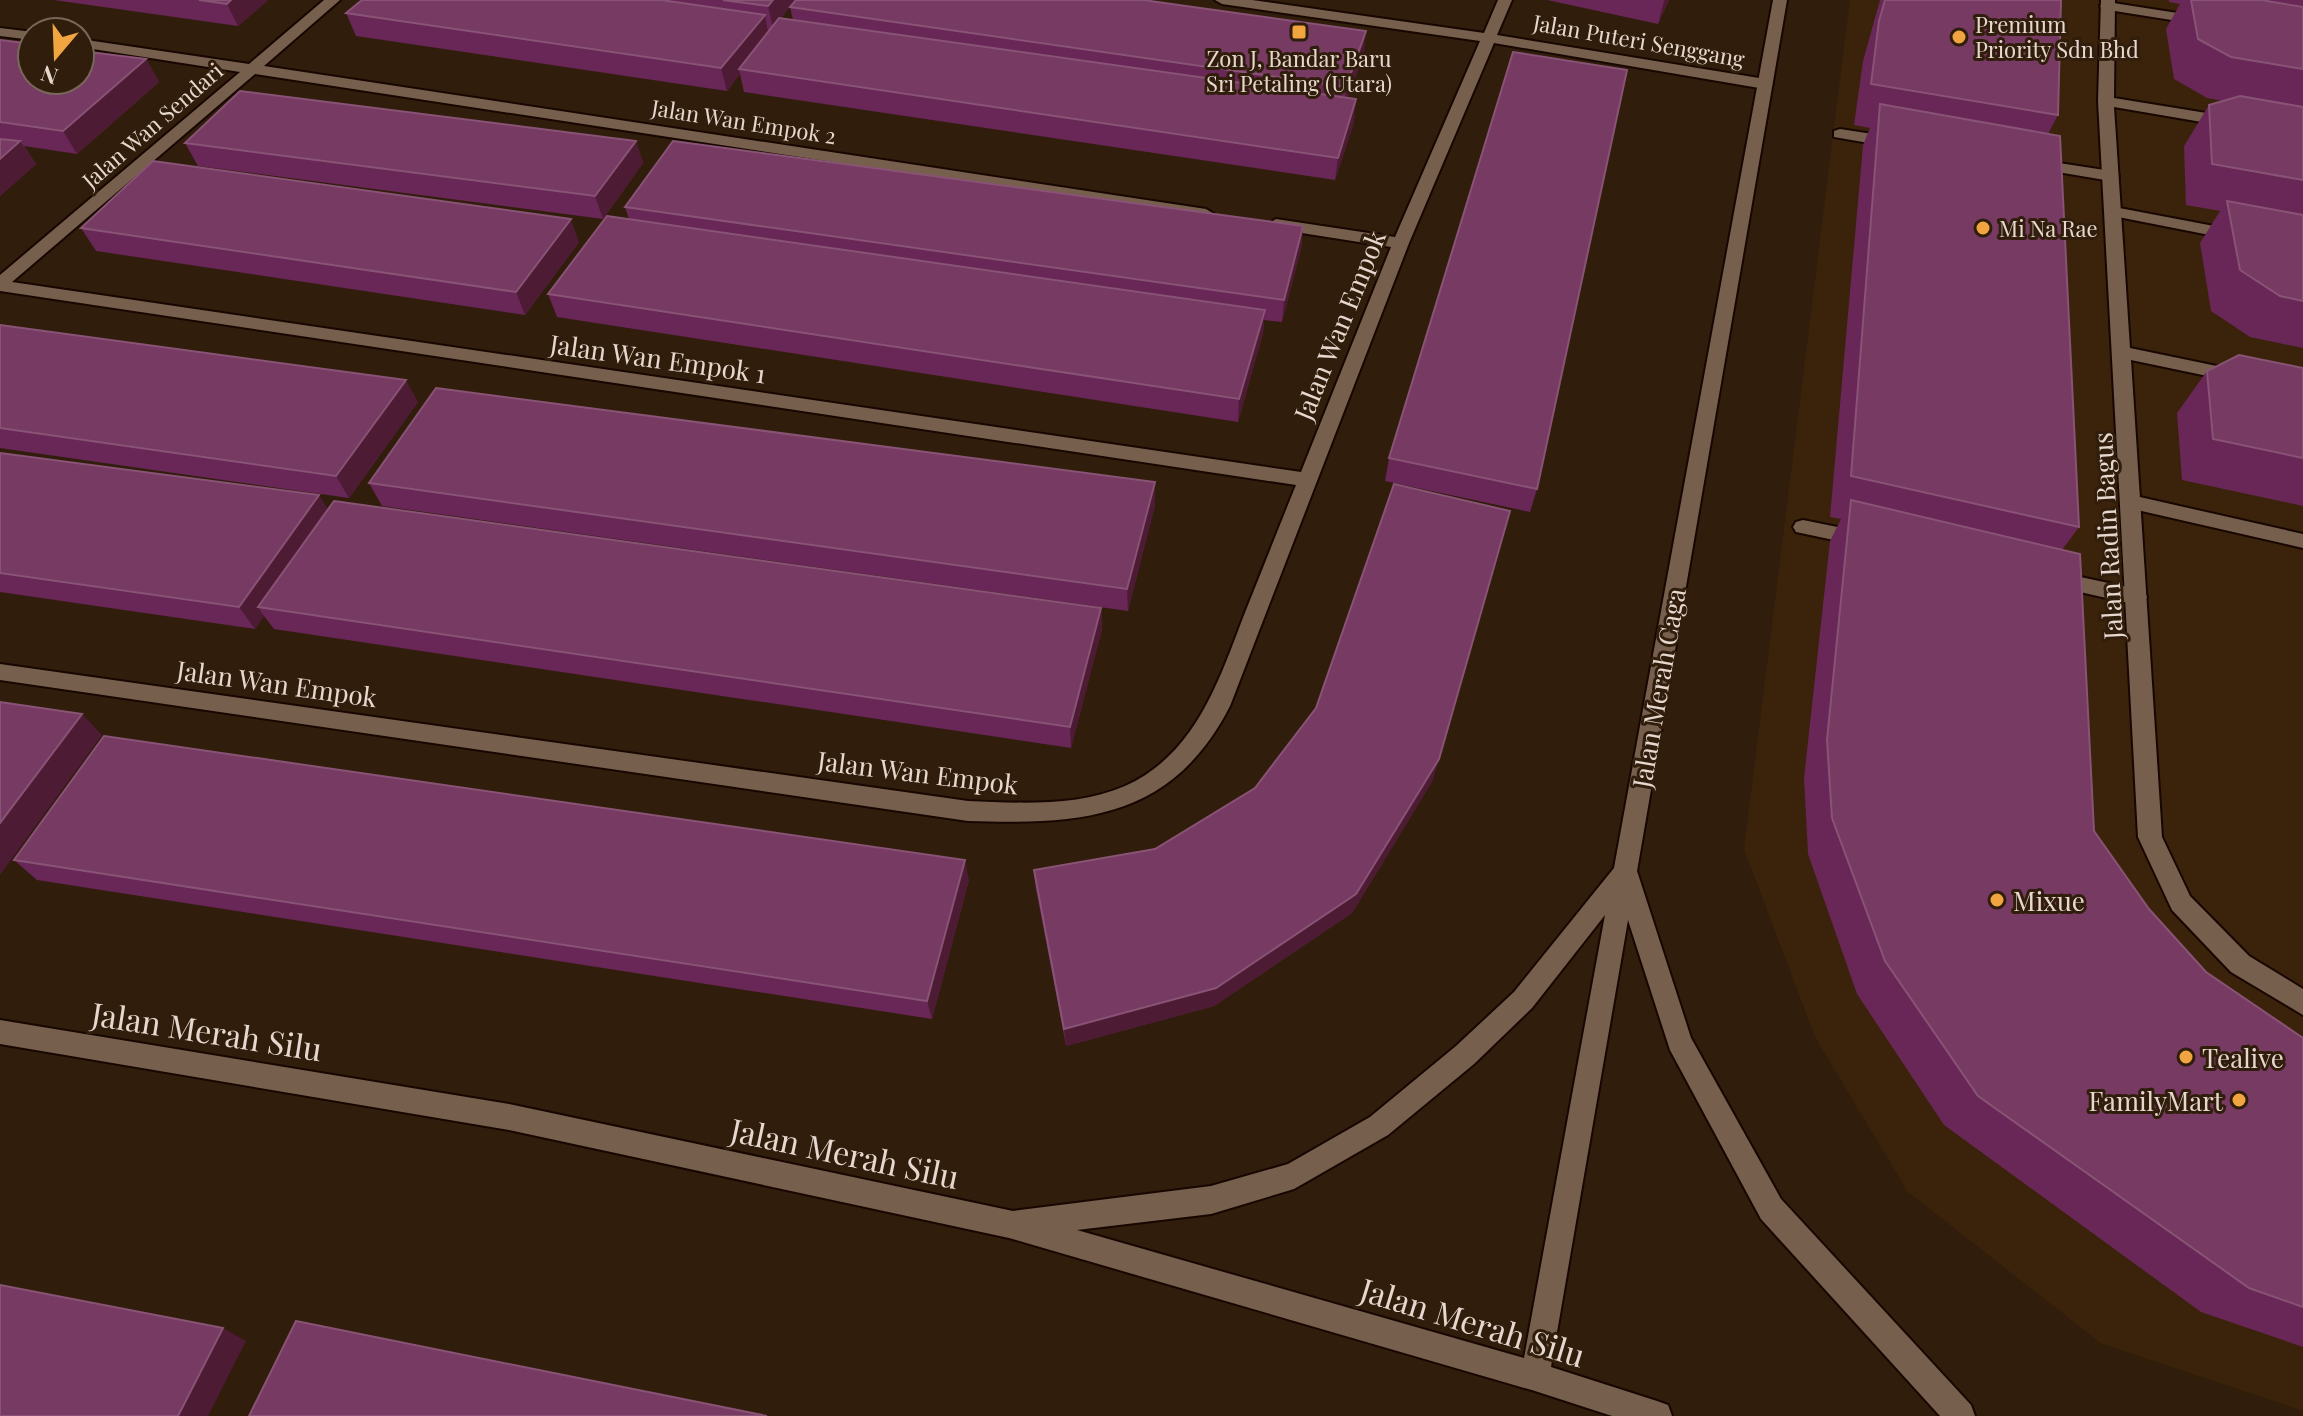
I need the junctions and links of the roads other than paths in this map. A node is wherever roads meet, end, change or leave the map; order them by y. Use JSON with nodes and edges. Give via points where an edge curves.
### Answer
{"nodes":[{"id":1,"x":333,"y":0,"type":"edge"},
{"id":2,"x":1222,"y":0,"type":"edge"},
{"id":3,"x":1505,"y":0,"type":"edge"},
{"id":4,"x":1780,"y":0,"type":"edge"},
{"id":5,"x":2107,"y":3,"type":"edge"},
{"id":6,"x":2212,"y":23,"type":"edge"},
{"id":7,"x":1490,"y":38,"type":"junction"},
{"id":8,"x":96,"y":45,"type":"edge"},
{"id":9,"x":253,"y":68,"type":"junction"},
{"id":10,"x":1765,"y":84,"type":"junction"},
{"id":11,"x":2106,"y":101,"type":"junction"},
{"id":12,"x":2242,"y":124,"type":"edge"},
{"id":13,"x":1840,"y":134,"type":"dead end"},
{"id":14,"x":1915,"y":146,"type":"edge"},
{"id":15,"x":2021,"y":162,"type":"edge"},
{"id":16,"x":2111,"y":176,"type":"junction"},
{"id":17,"x":2114,"y":212,"type":"junction"},
{"id":18,"x":1228,"y":217,"type":"edge"},
{"id":19,"x":1259,"y":222,"type":"edge"},
{"id":20,"x":2259,"y":239,"type":"edge"},
{"id":21,"x":1401,"y":243,"type":"junction"},
{"id":22,"x":0,"y":285,"type":"edge"},
{"id":23,"x":2123,"y":353,"type":"junction"},
{"id":24,"x":2258,"y":380,"type":"edge"},
{"id":25,"x":1308,"y":480,"type":"junction"},
{"id":26,"x":2131,"y":502,"type":"junction"},
{"id":27,"x":1803,"y":527,"type":"dead end"},
{"id":28,"x":2303,"y":541,"type":"edge"},
{"id":29,"x":1879,"y":543,"type":"edge"},
{"id":30,"x":2031,"y":575,"type":"edge"},
{"id":31,"x":2137,"y":597,"type":"junction"},
{"id":32,"x":0,"y":672,"type":"edge"},
{"id":33,"x":1625,"y":871,"type":"junction"},
{"id":34,"x":2303,"y":1003,"type":"edge"},
{"id":35,"x":0,"y":1032,"type":"edge"},
{"id":36,"x":1009,"y":1224,"type":"junction"},
{"id":37,"x":1535,"y":1376,"type":"junction"},
{"id":38,"x":1657,"y":1416,"type":"edge"},
{"id":39,"x":1960,"y":1416,"type":"edge"}],
"edges":[{"from":1,"to":9,"type":"street","name":"Jalan Wan Sendari"},
{"from":2,"to":7,"type":"street","name":"Jalan Puteri Senggang"},
{"from":3,"to":7,"type":"street","name":"Jalan Wan Empok"},
{"from":4,"to":10,"type":"street","name":"Jalan Merah Caga"},
{"from":5,"to":6,"type":"street"},
{"from":5,"to":11,"type":"street","name":"Jalan Radin Bagus"},
{"from":7,"to":10,"type":"street","name":"Jalan Puteri Senggang"},
{"from":7,"to":21,"type":"street","name":"Jalan Wan Empok"},
{"from":8,"to":9,"type":"street","name":"Jalan Wan Empok 2"},
{"from":9,"to":18,"type":"street","name":"Jalan Wan Empok 2"},
{"from":9,"to":22,"type":"street","name":"Jalan Wan Sendari"},
{"from":10,"to":33,"type":"street","name":"Jalan Merah Caga"},
{"from":11,"to":12,"type":"street"},
{"from":11,"to":16,"type":"street","name":"Jalan Radin Bagus"},
{"from":13,"to":14,"type":"street"},
{"from":15,"to":16,"type":"street"},
{"from":16,"to":17,"type":"street","name":"Jalan Radin Bagus"},
{"from":17,"to":20,"type":"street"},
{"from":17,"to":23,"type":"street","name":"Jalan Radin Bagus"},
{"from":19,"to":21,"type":"street"},
{"from":21,"to":25,"type":"street","name":"Jalan Wan Empok"},
{"from":22,"to":25,"type":"street","name":"Jalan Wan Empok 1"},
{"from":23,"to":24,"type":"street"},
{"from":23,"to":26,"type":"street","name":"Jalan Radin Bagus"},
{"from":25,"to":32,"type":"street","name":"Jalan Wan Empok","via":[[1219,706],[1180,761],[1145,786],[1104,804],[1037,814],[968,811]]},
{"from":26,"to":28,"type":"street"},
{"from":26,"to":31,"type":"street","name":"Jalan Radin Bagus"},
{"from":27,"to":29,"type":"street"},
{"from":30,"to":31,"type":"street"},
{"from":31,"to":34,"type":"street","name":"Jalan Radin Bagus","via":[[2150,837],[2181,903],[2240,964]]},
{"from":33,"to":36,"type":"street","via":[[1523,1000],[1465,1055],[1379,1126],[1294,1176],[1211,1200]]},
{"from":33,"to":37,"type":"street","name":"Jalan Merah Caga"},
{"from":33,"to":39,"type":"street","via":[[1679,1042],[1771,1209]]},
{"from":35,"to":36,"type":"street","name":"Jalan Merah Silu","via":[[509,1117]]},
{"from":36,"to":37,"type":"street","name":"Jalan Merah Silu"},
{"from":37,"to":38,"type":"street","name":"Jalan Merah Silu"}]}
